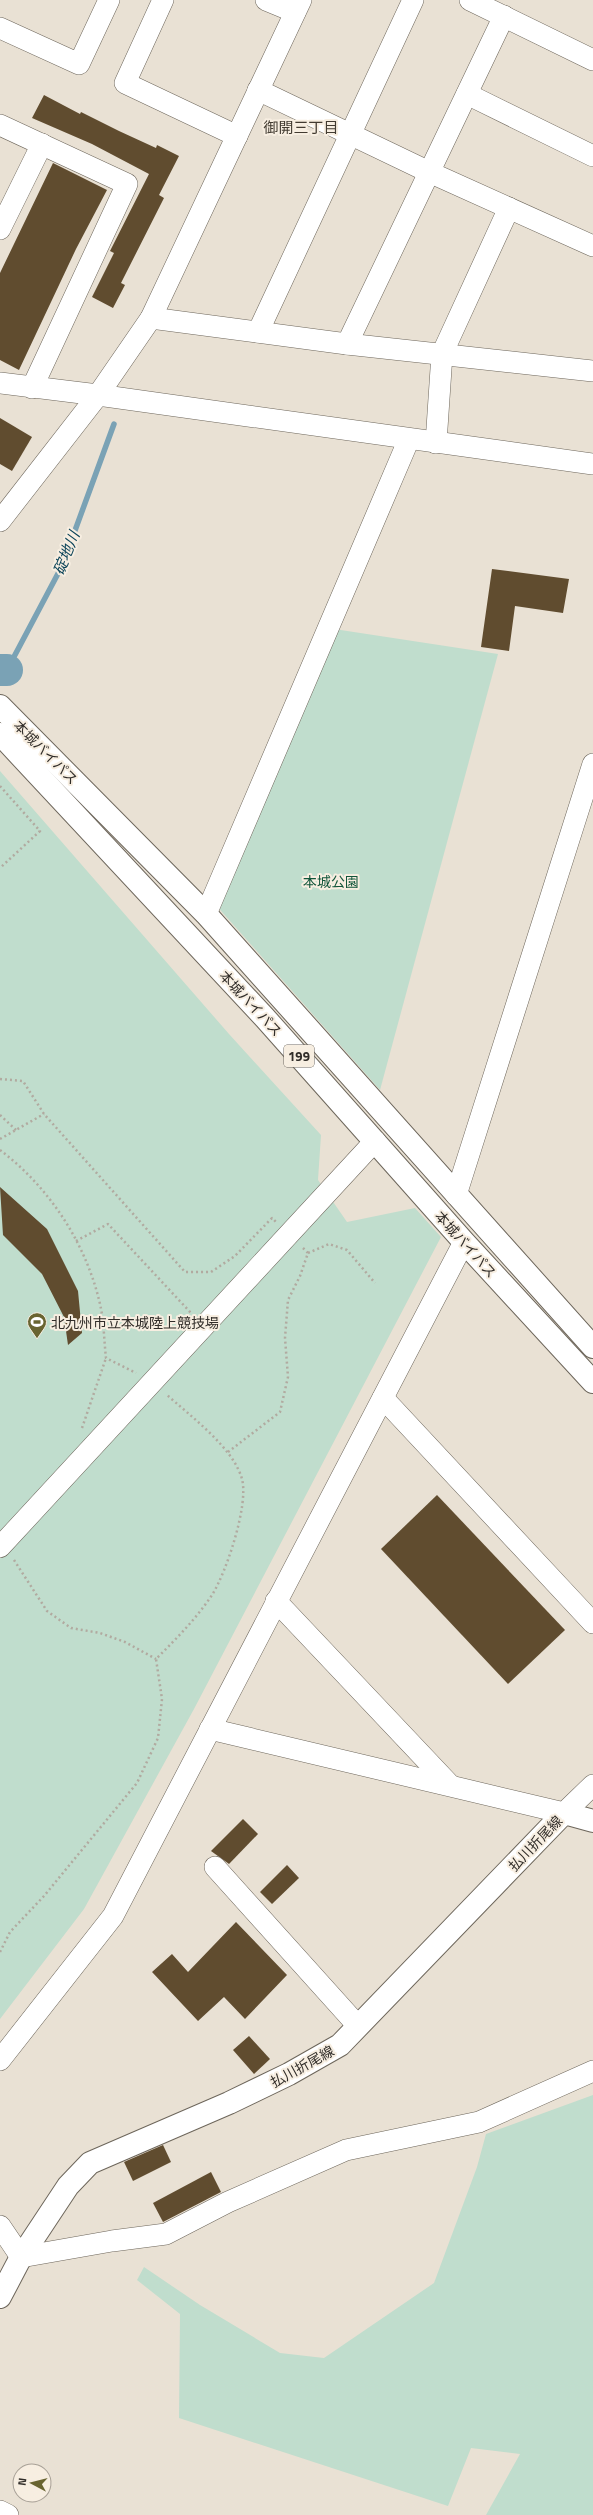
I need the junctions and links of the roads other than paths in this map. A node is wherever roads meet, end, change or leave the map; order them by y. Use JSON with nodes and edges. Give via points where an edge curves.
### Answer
{"nodes":[{"id":1,"x":108,"y":0,"type":"edge"},
{"id":2,"x":164,"y":0,"type":"edge"},
{"id":3,"x":266,"y":0,"type":"edge"},
{"id":4,"x":413,"y":0,"type":"edge"},
{"id":5,"x":470,"y":0,"type":"edge"},
{"id":6,"x":298,"y":6,"type":"edge"},
{"id":7,"x":504,"y":16,"type":"junction"},
{"id":8,"x":0,"y":28,"type":"edge"},
{"id":9,"x":593,"y":60,"type":"edge"},
{"id":10,"x":258,"y":90,"type":"junction"},
{"id":11,"x":467,"y":94,"type":"junction"},
{"id":12,"x":0,"y":125,"type":"edge"},
{"id":13,"x":350,"y":134,"type":"junction"},
{"id":14,"x":236,"y":136,"type":"junction"},
{"id":15,"x":42,"y":144,"type":"junction"},
{"id":16,"x":593,"y":156,"type":"edge"},
{"id":17,"x":430,"y":172,"type":"junction"},
{"id":18,"x":509,"y":208,"type":"junction"},
{"id":19,"x":0,"y":229,"type":"edge"},
{"id":20,"x":593,"y":246,"type":"edge"},
{"id":21,"x":151,"y":318,"type":"junction"},
{"id":22,"x":258,"y":332,"type":"junction"},
{"id":23,"x":347,"y":344,"type":"junction"},
{"id":24,"x":442,"y":354,"type":"junction"},
{"id":25,"x":593,"y":371,"type":"edge"},
{"id":26,"x":0,"y":383,"type":"edge"},
{"id":27,"x":32,"y":388,"type":"junction"},
{"id":28,"x":98,"y":395,"type":"junction"},
{"id":29,"x":409,"y":439,"type":"junction"},
{"id":30,"x":436,"y":443,"type":"junction"},
{"id":31,"x":593,"y":464,"type":"edge"},
{"id":32,"x":0,"y":522,"type":"edge"},
{"id":33,"x":0,"y":706,"type":"edge"},
{"id":34,"x":0,"y":734,"type":"edge"},
{"id":35,"x":593,"y":764,"type":"edge"},
{"id":36,"x":206,"y":914,"type":"junction"},
{"id":37,"x":374,"y":1141,"type":"junction"},
{"id":38,"x":456,"y":1195,"type":"junction"},
{"id":39,"x":464,"y":1242,"type":"junction"},
{"id":40,"x":593,"y":1347,"type":"edge"},
{"id":41,"x":593,"y":1382,"type":"edge"},
{"id":42,"x":383,"y":1398,"type":"junction"},
{"id":43,"x":2,"y":1544,"type":"edge"},
{"id":44,"x":276,"y":1601,"type":"junction"},
{"id":45,"x":593,"y":1623,"type":"edge"},
{"id":46,"x":210,"y":1729,"type":"junction"},
{"id":47,"x":449,"y":1784,"type":"junction"},
{"id":48,"x":593,"y":1785,"type":"edge"},
{"id":49,"x":564,"y":1813,"type":"junction"},
{"id":50,"x":593,"y":1821,"type":"edge"},
{"id":51,"x":215,"y":1867,"type":"dead end"},
{"id":52,"x":358,"y":2026,"type":"junction"},
{"id":53,"x":0,"y":2060,"type":"edge"},
{"id":54,"x":593,"y":2071,"type":"edge"},
{"id":55,"x":0,"y":2226,"type":"edge"},
{"id":56,"x":22,"y":2257,"type":"junction"},
{"id":57,"x":0,"y":2297,"type":"edge"},
{"id":58,"x":0,"y":2511,"type":"edge"},
{"id":59,"x":8,"y":2515,"type":"edge"}],
"edges":[{"from":1,"to":8,"type":"street","via":[[80,64]]},
{"from":2,"to":14,"type":"street","via":[[126,83]]},
{"from":3,"to":6,"type":"street"},
{"from":4,"to":13,"type":"street"},
{"from":5,"to":7,"type":"street"},
{"from":6,"to":10,"type":"street"},
{"from":7,"to":9,"type":"street"},
{"from":7,"to":11,"type":"street"},
{"from":10,"to":13,"type":"street"},
{"from":10,"to":14,"type":"street"},
{"from":11,"to":16,"type":"street"},
{"from":11,"to":17,"type":"street"},
{"from":12,"to":15,"type":"street"},
{"from":13,"to":17,"type":"street"},
{"from":13,"to":22,"type":"street"},
{"from":14,"to":21,"type":"street"},
{"from":15,"to":19,"type":"street"},
{"from":15,"to":27,"type":"street","via":[[127,184]]},
{"from":17,"to":18,"type":"street"},
{"from":17,"to":23,"type":"street"},
{"from":18,"to":20,"type":"street"},
{"from":18,"to":24,"type":"street"},
{"from":21,"to":22,"type":"street"},
{"from":21,"to":28,"type":"street"},
{"from":22,"to":23,"type":"street"},
{"from":23,"to":24,"type":"street"},
{"from":24,"to":25,"type":"street"},
{"from":24,"to":30,"type":"street"},
{"from":26,"to":27,"type":"street"},
{"from":27,"to":28,"type":"street"},
{"from":28,"to":29,"type":"street"},
{"from":28,"to":32,"type":"street"},
{"from":29,"to":30,"type":"street"},
{"from":29,"to":36,"type":"street"},
{"from":30,"to":31,"type":"street"},
{"from":33,"to":36,"type":"main road","name":"本城バイパス","number":"199"},
{"from":34,"to":37,"type":"main road","name":"本城バイパス","number":"199","via":[[265,1018]]},
{"from":35,"to":38,"type":"street"},
{"from":36,"to":38,"type":"main road","name":"本城バイパス","number":"199"},
{"from":37,"to":39,"type":"main road","name":"本城バイパス","number":"199"},
{"from":37,"to":43,"type":"street"},
{"from":38,"to":40,"type":"main road","name":"本城バイパス","number":"199"},
{"from":39,"to":41,"type":"main road","name":"本城バイパス","number":"199"},
{"from":39,"to":42,"type":"street"},
{"from":42,"to":44,"type":"street"},
{"from":42,"to":45,"type":"street"},
{"from":44,"to":46,"type":"street"},
{"from":44,"to":47,"type":"street"},
{"from":46,"to":47,"type":"street"},
{"from":46,"to":53,"type":"street","via":[[114,1916]]},
{"from":47,"to":49,"type":"street"},
{"from":48,"to":49,"type":"street"},
{"from":49,"to":50,"type":"main road","name":"払川折尾線"},
{"from":49,"to":52,"type":"main road","name":"払川折尾線"},
{"from":51,"to":52,"type":"street"},
{"from":52,"to":56,"type":"main road","name":"払川折尾線","via":[[340,2045],[289,2074],[90,2163],[68,2186]]},
{"from":54,"to":56,"type":"street","via":[[479,2122],[346,2150],[235,2198],[166,2234]]},
{"from":55,"to":56,"type":"street"},
{"from":56,"to":57,"type":"main road","name":"払川折尾線"},
{"from":58,"to":59,"type":"street"}]}
